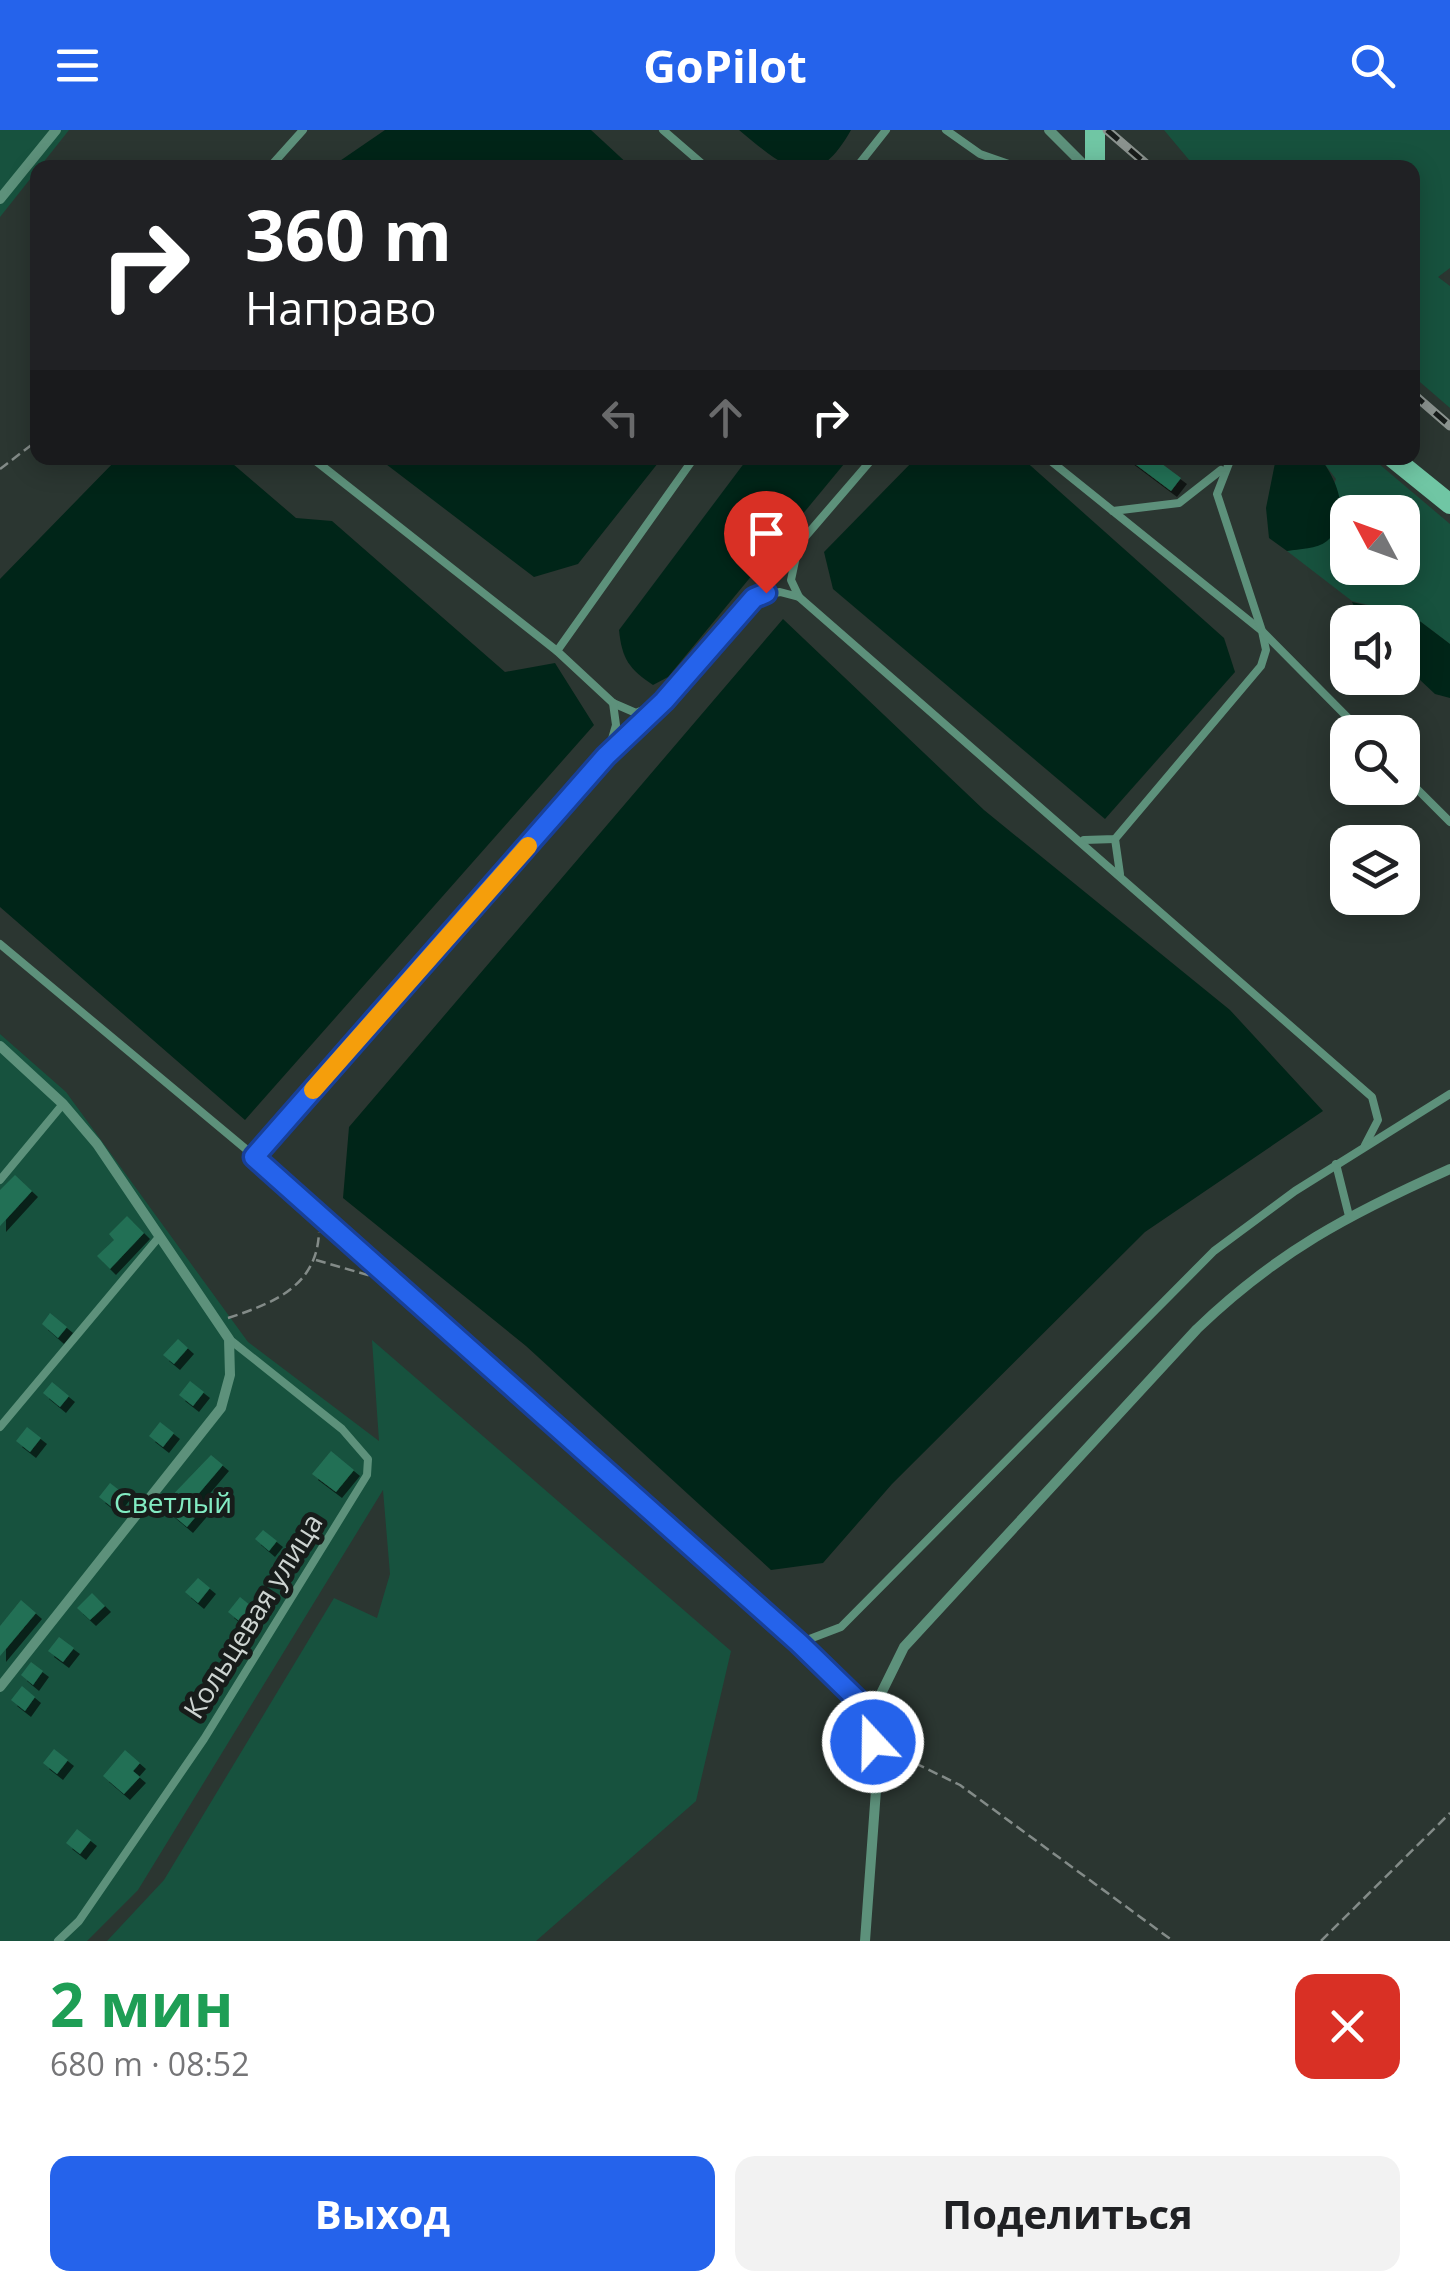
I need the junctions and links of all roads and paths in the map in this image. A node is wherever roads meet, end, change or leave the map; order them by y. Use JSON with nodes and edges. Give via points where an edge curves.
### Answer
{"nodes":[{"id":1,"x":56,"y":130,"type":"edge"},
{"id":2,"x":303,"y":130,"type":"edge"},
{"id":3,"x":664,"y":130,"type":"edge"},
{"id":4,"x":886,"y":130,"type":"edge"},
{"id":5,"x":946,"y":130,"type":"edge"},
{"id":6,"x":1048,"y":130,"type":"edge"},
{"id":7,"x":1095,"y":130,"type":"edge"},
{"id":8,"x":32,"y":160,"type":"edge"},
{"id":9,"x":276,"y":160,"type":"edge"},
{"id":10,"x":699,"y":160,"type":"edge"},
{"id":11,"x":862,"y":160,"type":"edge"},
{"id":12,"x":997,"y":160,"type":"edge"},
{"id":13,"x":1080,"y":160,"type":"edge"},
{"id":14,"x":1095,"y":160,"type":"edge"},
{"id":15,"x":30,"y":162,"type":"edge"},
{"id":16,"x":0,"y":199,"type":"edge"},
{"id":17,"x":30,"y":446,"type":"edge"},
{"id":18,"x":321,"y":465,"type":"edge"},
{"id":19,"x":689,"y":465,"type":"edge"},
{"id":20,"x":867,"y":465,"type":"edge"},
{"id":21,"x":1055,"y":465,"type":"edge"},
{"id":22,"x":1224,"y":465,"type":"edge"},
{"id":23,"x":1228,"y":465,"type":"edge"},
{"id":24,"x":1403,"y":465,"type":"edge"},
{"id":25,"x":0,"y":470,"type":"edge"},
{"id":26,"x":1450,"y":504,"type":"edge"},
{"id":27,"x":1113,"y":511,"type":"junction"},
{"id":28,"x":798,"y":548,"type":"junction"},
{"id":29,"x":800,"y":597,"type":"junction"},
{"id":30,"x":754,"y":598,"type":"junction"},
{"id":31,"x":1262,"y":631,"type":"junction"},
{"id":32,"x":557,"y":651,"type":"junction"},
{"id":33,"x":664,"y":701,"type":"junction"},
{"id":34,"x":613,"y":703,"type":"junction"},
{"id":35,"x":1345,"y":715,"type":"edge"},
{"id":36,"x":606,"y":756,"type":"junction"},
{"id":37,"x":1420,"y":792,"type":"edge"},
{"id":38,"x":1450,"y":822,"type":"edge"},
{"id":39,"x":1115,"y":839,"type":"junction"},
{"id":40,"x":1080,"y":840,"type":"junction"},
{"id":41,"x":1121,"y":876,"type":"junction"},
{"id":42,"x":0,"y":944,"type":"edge"},
{"id":43,"x":0,"y":1046,"type":"edge"},
{"id":44,"x":1450,"y":1094,"type":"edge"},
{"id":45,"x":62,"y":1104,"type":"junction"},
{"id":46,"x":1365,"y":1145,"type":"junction"},
{"id":47,"x":254,"y":1157,"type":"junction"},
{"id":48,"x":1336,"y":1164,"type":"junction"},
{"id":49,"x":1450,"y":1169,"type":"edge"},
{"id":50,"x":0,"y":1180,"type":"edge"},
{"id":51,"x":320,"y":1213,"type":"junction"},
{"id":52,"x":1349,"y":1216,"type":"junction"},
{"id":53,"x":158,"y":1237,"type":"junction"},
{"id":54,"x":314,"y":1260,"type":"junction"},
{"id":55,"x":398,"y":1283,"type":"junction"},
{"id":56,"x":218,"y":1322,"type":"junction"},
{"id":57,"x":230,"y":1339,"type":"junction"},
{"id":58,"x":0,"y":1426,"type":"edge"},
{"id":59,"x":799,"y":1643,"type":"junction"},
{"id":60,"x":0,"y":1687,"type":"edge"},
{"id":61,"x":872,"y":1714,"type":"junction"},
{"id":62,"x":873,"y":1742,"type":"junction"},
{"id":63,"x":1450,"y":1813,"type":"edge"},
{"id":64,"x":58,"y":1941,"type":"edge"},
{"id":65,"x":864,"y":1941,"type":"edge"},
{"id":66,"x":1172,"y":1941,"type":"edge"},
{"id":67,"x":1321,"y":1941,"type":"edge"}],
"edges":[{"from":1,"to":8,"type":"street"},
{"from":2,"to":9,"type":"lane"},
{"from":3,"to":10,"type":"lane"},
{"from":4,"to":11,"type":"lane"},
{"from":5,"to":12,"type":"lane"},
{"from":6,"to":13,"type":"street"},
{"from":7,"to":14,"type":"street"},
{"from":15,"to":16,"type":"street"},
{"from":17,"to":25,"type":"path"},
{"from":18,"to":32,"type":"lane"},
{"from":19,"to":32,"type":"lane"},
{"from":20,"to":28,"type":"lane"},
{"from":21,"to":27,"type":"lane"},
{"from":22,"to":27,"type":"lane","via":[[1179,503]]},
{"from":23,"to":31,"type":"lane","via":[[1217,494]]},
{"from":24,"to":26,"type":"street"},
{"from":27,"to":31,"type":"lane"},
{"from":28,"to":29,"type":"lane","via":[[791,580]]},
{"from":28,"to":30,"type":"lane"},
{"from":29,"to":30,"type":"lane","via":[[780,592]]},
{"from":29,"to":40,"type":"lane"},
{"from":30,"to":33,"type":"lane"},
{"from":31,"to":35,"type":"lane"},
{"from":31,"to":39,"type":"lane","via":[[1261,666]]},
{"from":32,"to":34,"type":"lane"},
{"from":33,"to":34,"type":"lane","via":[[636,712]]},
{"from":33,"to":36,"type":"lane"},
{"from":34,"to":36,"type":"lane","via":[[616,725]]},
{"from":36,"to":47,"type":"lane"},
{"from":37,"to":38,"type":"lane"},
{"from":39,"to":40,"type":"lane"},
{"from":39,"to":41,"type":"lane"},
{"from":40,"to":41,"type":"lane"},
{"from":41,"to":46,"type":"lane","via":[[1372,1098],[1378,1120]]},
{"from":42,"to":47,"type":"lane"},
{"from":43,"to":45,"type":"street"},
{"from":44,"to":46,"type":"lane"},
{"from":45,"to":50,"type":"lane"},
{"from":45,"to":53,"type":"street"},
{"from":46,"to":48,"type":"lane"},
{"from":47,"to":51,"type":"lane"},
{"from":48,"to":52,"type":"lane"},
{"from":48,"to":59,"type":"lane","via":[[1214,1251],[841,1627]]},
{"from":49,"to":52,"type":"street"},
{"from":51,"to":54,"type":"path"},
{"from":51,"to":55,"type":"lane"},
{"from":52,"to":61,"type":"street","via":[[1242,1286],[1196,1329],[904,1647]]},
{"from":53,"to":56,"type":"street"},
{"from":53,"to":58,"type":"lane"},
{"from":54,"to":55,"type":"path"},
{"from":54,"to":56,"type":"path","via":[[304,1280],[269,1304]]},
{"from":55,"to":59,"type":"lane"},
{"from":56,"to":57,"type":"street"},
{"from":57,"to":60,"type":"street","via":[[230,1375],[220,1408]]},
{"from":57,"to":64,"type":"lane","name":"Кольцевая улица","via":[[342,1429],[368,1459],[367,1475],[204,1739]]},
{"from":59,"to":61,"type":"lane"},
{"from":61,"to":62,"type":"street"},
{"from":62,"to":65,"type":"street","via":[[876,1790]]},
{"from":62,"to":66,"type":"path","via":[[960,1784]]},
{"from":63,"to":67,"type":"path"}]}
